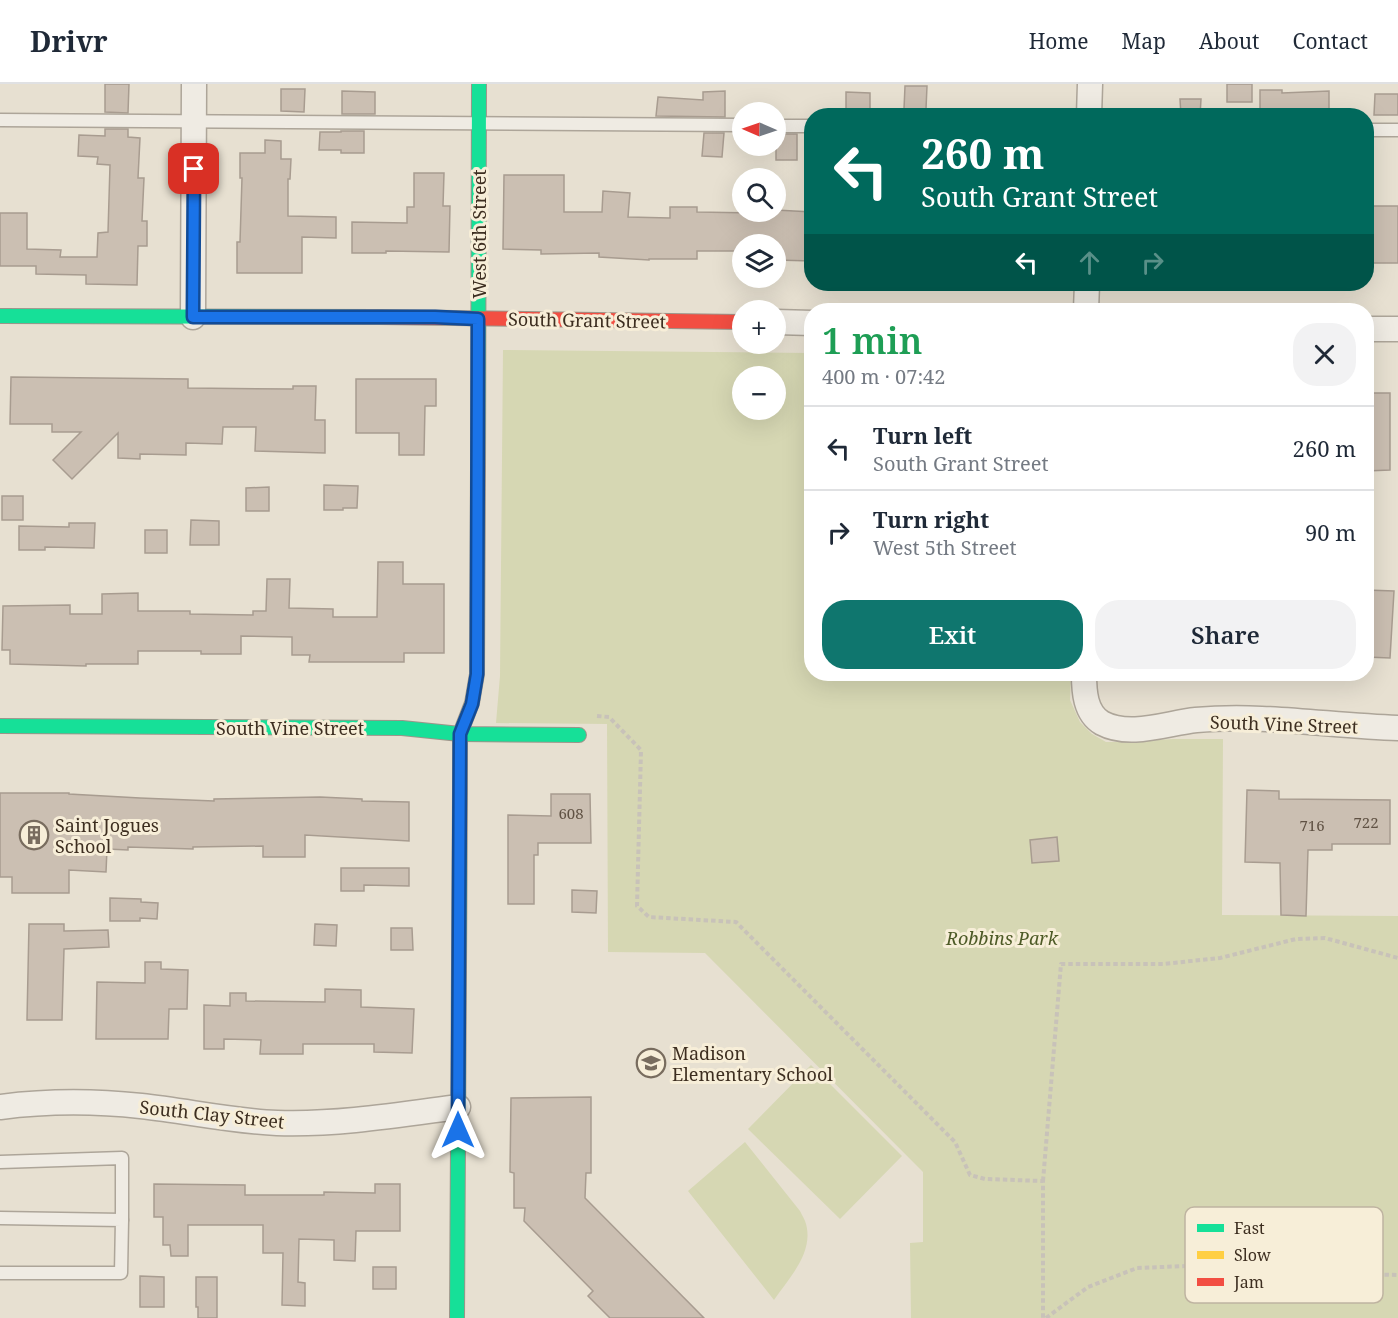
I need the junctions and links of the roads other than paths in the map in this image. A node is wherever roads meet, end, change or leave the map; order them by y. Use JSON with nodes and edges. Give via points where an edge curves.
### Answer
{"nodes":[{"id":1,"x":194,"y":84,"type":"edge"},
{"id":2,"x":480,"y":84,"type":"edge"},
{"id":3,"x":1090,"y":84,"type":"edge"},
{"id":4,"x":1089,"y":108,"type":"edge"},
{"id":5,"x":0,"y":120,"type":"edge"},
{"id":6,"x":194,"y":121,"type":"junction"},
{"id":7,"x":479,"y":124,"type":"junction"},
{"id":8,"x":732,"y":125,"type":"edge"},
{"id":9,"x":786,"y":126,"type":"edge"},
{"id":10,"x":804,"y":126,"type":"edge"},
{"id":11,"x":1374,"y":130,"type":"edge"},
{"id":12,"x":1398,"y":130,"type":"edge"},
{"id":13,"x":0,"y":316,"type":"edge"},
{"id":14,"x":193,"y":317,"type":"junction"},
{"id":15,"x":478,"y":319,"type":"junction"},
{"id":16,"x":732,"y":322,"type":"edge"},
{"id":17,"x":786,"y":322,"type":"edge"},
{"id":18,"x":804,"y":323,"type":"edge"},
{"id":19,"x":1374,"y":328,"type":"edge"},
{"id":20,"x":1398,"y":329,"type":"edge"},
{"id":21,"x":1084,"y":681,"type":"edge"},
{"id":22,"x":0,"y":726,"type":"edge"},
{"id":23,"x":1398,"y":728,"type":"edge"},
{"id":24,"x":460,"y":734,"type":"junction"},
{"id":25,"x":579,"y":735,"type":"dead end"},
{"id":26,"x":0,"y":1107,"type":"edge"},
{"id":27,"x":458,"y":1107,"type":"junction"},
{"id":28,"x":0,"y":1162,"type":"edge"},
{"id":29,"x":0,"y":1218,"type":"edge"},
{"id":30,"x":122,"y":1220,"type":"junction"},
{"id":31,"x":0,"y":1273,"type":"edge"},
{"id":32,"x":457,"y":1318,"type":"edge"}],
"edges":[{"from":1,"to":6,"type":"street"},
{"from":2,"to":7,"type":"street","name":"West 6th Street"},
{"from":3,"to":4,"type":"street"},
{"from":5,"to":6,"type":"lane"},
{"from":6,"to":7,"type":"lane"},
{"from":6,"to":14,"type":"street"},
{"from":7,"to":8,"type":"lane"},
{"from":7,"to":15,"type":"street","name":"West 6th Street"},
{"from":9,"to":10,"type":"lane"},
{"from":11,"to":12,"type":"lane"},
{"from":13,"to":14,"type":"street","name":"South Grant Street"},
{"from":14,"to":15,"type":"street","name":"South Grant Street"},
{"from":15,"to":16,"type":"street","name":"South Grant Street"},
{"from":15,"to":24,"type":"street","name":"West 6th Street","via":[[477,674],[472,704]]},
{"from":17,"to":18,"type":"street"},
{"from":19,"to":20,"type":"street"},
{"from":21,"to":23,"type":"street","name":"South Vine Street","via":[[1089,710],[1100,722],[1117,728],[1248,719]]},
{"from":22,"to":24,"type":"street","name":"South Vine Street","via":[[402,728]]},
{"from":24,"to":25,"type":"street","name":"South Vine Street"},
{"from":24,"to":27,"type":"street","name":"West 6th Street"},
{"from":26,"to":27,"type":"street","name":"South Clay Street","via":[[75,1102],[277,1123],[369,1119]]},
{"from":27,"to":32,"type":"street","name":"West 6th Street"},
{"from":28,"to":30,"type":"lane","via":[[122,1158]]},
{"from":29,"to":30,"type":"lane"},
{"from":30,"to":31,"type":"lane","via":[[121,1273]]}]}
